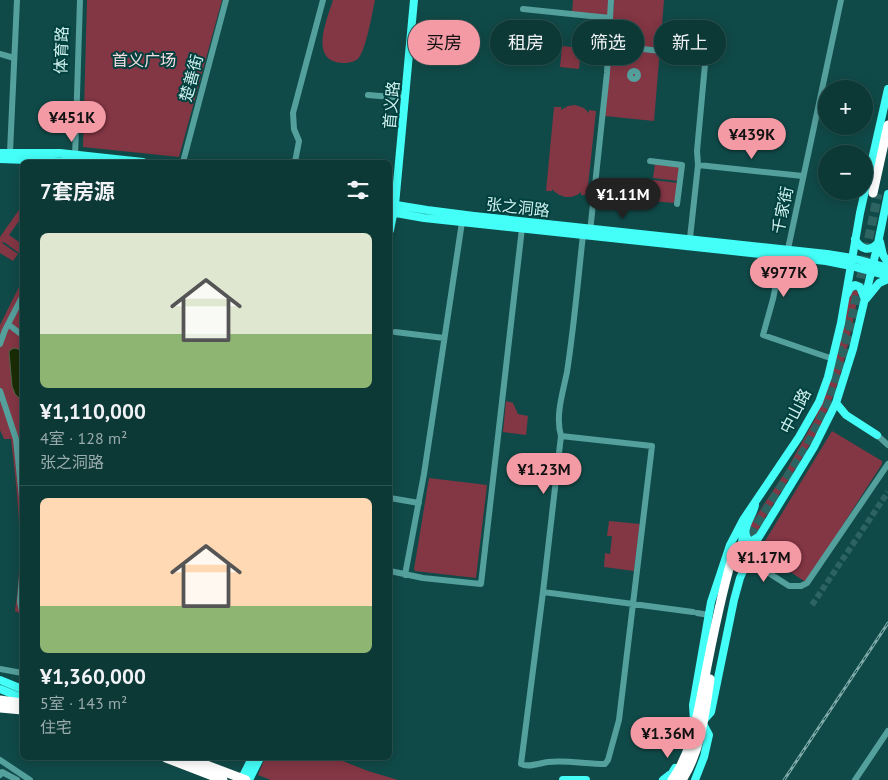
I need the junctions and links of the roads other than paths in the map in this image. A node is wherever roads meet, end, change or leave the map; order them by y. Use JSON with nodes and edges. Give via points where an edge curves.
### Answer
{"nodes":[{"id":1,"x":17,"y":0,"type":"edge"},
{"id":2,"x":78,"y":0,"type":"edge"},
{"id":3,"x":226,"y":0,"type":"edge"},
{"id":4,"x":323,"y":0,"type":"edge"},
{"id":5,"x":414,"y":0,"type":"edge"},
{"id":6,"x":611,"y":0,"type":"edge"},
{"id":7,"x":841,"y":0,"type":"edge"},
{"id":8,"x":523,"y":9,"type":"dead end"},
{"id":9,"x":610,"y":18,"type":"joint"},
{"id":10,"x":0,"y":54,"type":"edge"},
{"id":11,"x":14,"y":58,"type":"junction"},
{"id":12,"x":607,"y":65,"type":"edge"},
{"id":13,"x":705,"y":65,"type":"edge"},
{"id":14,"x":888,"y":89,"type":"edge"},
{"id":15,"x":368,"y":95,"type":"dead end"},
{"id":16,"x":405,"y":98,"type":"junction"},
{"id":17,"x":888,"y":125,"type":"edge"},
{"id":18,"x":10,"y":152,"type":"junction"},
{"id":19,"x":888,"y":152,"type":"edge"},
{"id":20,"x":0,"y":153,"type":"edge"},
{"id":21,"x":73,"y":158,"type":"edge"},
{"id":22,"x":0,"y":159,"type":"edge"},
{"id":23,"x":108,"y":160,"type":"edge"},
{"id":24,"x":184,"y":160,"type":"edge"},
{"id":25,"x":295,"y":160,"type":"edge"},
{"id":26,"x":650,"y":161,"type":"dead end"},
{"id":27,"x":698,"y":165,"type":"junction"},
{"id":28,"x":803,"y":176,"type":"junction"},
{"id":29,"x":880,"y":193,"type":"edge"},
{"id":30,"x":677,"y":204,"type":"dead end"},
{"id":31,"x":392,"y":208,"type":"edge"},
{"id":32,"x":462,"y":222,"type":"junction"},
{"id":33,"x":522,"y":228,"type":"junction"},
{"id":34,"x":588,"y":233,"type":"junction"},
{"id":35,"x":690,"y":238,"type":"junction"},
{"id":36,"x":855,"y":239,"type":"junction"},
{"id":37,"x":878,"y":240,"type":"junction"},
{"id":38,"x":788,"y":249,"type":"junction"},
{"id":39,"x":782,"y":256,"type":"junction"},
{"id":40,"x":851,"y":262,"type":"junction"},
{"id":41,"x":888,"y":263,"type":"edge"},
{"id":42,"x":872,"y":268,"type":"junction"},
{"id":43,"x":888,"y":268,"type":"edge"},
{"id":44,"x":888,"y":278,"type":"edge"},
{"id":45,"x":845,"y":298,"type":"junction"},
{"id":46,"x":20,"y":301,"type":"edge"},
{"id":47,"x":864,"y":301,"type":"junction"},
{"id":48,"x":8,"y":324,"type":"junction"},
{"id":49,"x":20,"y":333,"type":"edge"},
{"id":50,"x":395,"y":333,"type":"dead end"},
{"id":51,"x":444,"y":338,"type":"junction"},
{"id":52,"x":0,"y":344,"type":"edge"},
{"id":53,"x":833,"y":359,"type":"junction"},
{"id":54,"x":0,"y":392,"type":"edge"},
{"id":55,"x":836,"y":403,"type":"junction"},
{"id":56,"x":877,"y":435,"type":"joint"},
{"id":57,"x":561,"y":436,"type":"junction"},
{"id":58,"x":888,"y":445,"type":"edge"},
{"id":59,"x":888,"y":464,"type":"edge"},
{"id":60,"x":20,"y":478,"type":"edge"},
{"id":61,"x":392,"y":500,"type":"edge"},
{"id":62,"x":756,"y":501,"type":"junction"},
{"id":63,"x":419,"y":504,"type":"junction"},
{"id":64,"x":746,"y":527,"type":"junction"},
{"id":65,"x":758,"y":537,"type":"junction"},
{"id":66,"x":751,"y":552,"type":"junction"},
{"id":67,"x":735,"y":561,"type":"junction"},
{"id":68,"x":392,"y":571,"type":"edge"},
{"id":69,"x":405,"y":574,"type":"junction"},
{"id":70,"x":544,"y":592,"type":"junction"},
{"id":71,"x":633,"y":604,"type":"junction"},
{"id":72,"x":709,"y":615,"type":"junction"},
{"id":73,"x":0,"y":669,"type":"edge"},
{"id":74,"x":20,"y":673,"type":"edge"},
{"id":75,"x":0,"y":680,"type":"edge"},
{"id":76,"x":20,"y":688,"type":"edge"},
{"id":77,"x":0,"y":689,"type":"edge"},
{"id":78,"x":20,"y":697,"type":"edge"},
{"id":79,"x":0,"y":700,"type":"edge"},
{"id":80,"x":20,"y":703,"type":"edge"},
{"id":81,"x":0,"y":708,"type":"edge"},
{"id":82,"x":20,"y":710,"type":"edge"},
{"id":83,"x":702,"y":722,"type":"junction"},
{"id":84,"x":694,"y":730,"type":"junction"},
{"id":85,"x":888,"y":731,"type":"edge"},
{"id":86,"x":686,"y":755,"type":"junction"},
{"id":87,"x":0,"y":760,"type":"edge"},
{"id":88,"x":171,"y":760,"type":"edge"},
{"id":89,"x":171,"y":760,"type":"edge"},
{"id":90,"x":192,"y":760,"type":"edge"},
{"id":91,"x":193,"y":760,"type":"edge"},
{"id":92,"x":251,"y":760,"type":"edge"},
{"id":93,"x":259,"y":760,"type":"edge"},
{"id":94,"x":0,"y":775,"type":"edge"},
{"id":95,"x":17,"y":780,"type":"edge"},
{"id":96,"x":30,"y":780,"type":"edge"},
{"id":97,"x":218,"y":780,"type":"edge"},
{"id":98,"x":224,"y":780,"type":"edge"},
{"id":99,"x":240,"y":780,"type":"edge"},
{"id":100,"x":248,"y":780,"type":"edge"},
{"id":101,"x":564,"y":780,"type":"edge"},
{"id":102,"x":586,"y":780,"type":"edge"},
{"id":103,"x":663,"y":780,"type":"edge"},
{"id":104,"x":672,"y":780,"type":"edge"},
{"id":105,"x":682,"y":780,"type":"edge"},
{"id":106,"x":695,"y":780,"type":"edge"},
{"id":107,"x":855,"y":780,"type":"edge"}],
"edges":[{"from":1,"to":11,"type":"street"},
{"from":2,"to":21,"type":"street"},
{"from":3,"to":24,"type":"street","name":"楚善街"},
{"from":4,"to":25,"type":"street","via":[[293,113],[299,141]]},
{"from":5,"to":16,"type":"main road","name":"首义路"},
{"from":6,"to":9,"type":"street"},
{"from":7,"to":28,"type":"street","name":"千家街"},
{"from":8,"to":9,"type":"street"},
{"from":10,"to":11,"type":"street"},
{"from":11,"to":18,"type":"street"},
{"from":12,"to":34,"type":"street"},
{"from":13,"to":27,"type":"street"},
{"from":14,"to":36,"type":"main road","name":"中山路"},
{"from":15,"to":16,"type":"street"},
{"from":16,"to":31,"type":"main road","name":"首义路"},
{"from":17,"to":29,"type":"highway","name":"中山路"},
{"from":18,"to":20,"type":"main road"},
{"from":18,"to":21,"type":"main road"},
{"from":19,"to":29,"type":"highway","name":"中山路"},
{"from":21,"to":22,"type":"main road"},
{"from":21,"to":23,"type":"main road"},
{"from":26,"to":30,"type":"street","via":[[682,165]]},
{"from":27,"to":28,"type":"street"},
{"from":27,"to":35,"type":"street"},
{"from":28,"to":38,"type":"street","name":"千家街"},
{"from":29,"to":37,"type":"main road","name":"中山路"},
{"from":31,"to":32,"type":"main road","name":"张之洞路"},
{"from":31,"to":34,"type":"main road","name":"张之洞路"},
{"from":32,"to":33,"type":"main road","name":"张之洞路"},
{"from":32,"to":51,"type":"street"},
{"from":33,"to":34,"type":"main road","name":"张之洞路"},
{"from":33,"to":69,"type":"street","via":[[481,584]]},
{"from":34,"to":35,"type":"main road","name":"张之洞路"},
{"from":34,"to":39,"type":"main road","name":"张之洞路"},
{"from":34,"to":57,"type":"street","via":[[561,399]]},
{"from":35,"to":38,"type":"main road","name":"张之洞路"},
{"from":36,"to":37,"type":"main road","via":[[867,249],[874,248]]},
{"from":36,"to":40,"type":"main road","name":"中山路"},
{"from":37,"to":41,"type":"main road"},
{"from":37,"to":42,"type":"main road","name":"中山路"},
{"from":38,"to":40,"type":"main road","name":"张之洞路"},
{"from":39,"to":40,"type":"main road","name":"张之洞路"},
{"from":39,"to":53,"type":"street","name":"千家街","via":[[763,335]]},
{"from":40,"to":42,"type":"main road"},
{"from":40,"to":45,"type":"main road","name":"中山路"},
{"from":42,"to":43,"type":"main road"},
{"from":42,"to":44,"type":"main road"},
{"from":42,"to":47,"type":"main road","name":"中山路"},
{"from":44,"to":47,"type":"main road","via":[[879,283]]},
{"from":45,"to":47,"type":"main road","via":[[850,288],[856,285],[862,289]]},
{"from":45,"to":53,"type":"main road","name":"中山路"},
{"from":46,"to":48,"type":"street"},
{"from":47,"to":55,"type":"main road","name":"中山路"},
{"from":48,"to":49,"type":"street"},
{"from":48,"to":52,"type":"street"},
{"from":50,"to":51,"type":"street"},
{"from":51,"to":63,"type":"street"},
{"from":53,"to":62,"type":"main road","name":"中山路","via":[[819,402]]},
{"from":54,"to":60,"type":"street","via":[[16,439]]},
{"from":55,"to":56,"type":"main road","via":[[846,415]]},
{"from":55,"to":65,"type":"main road","name":"中山路","via":[[814,446]]},
{"from":56,"to":58,"type":"street"},
{"from":57,"to":70,"type":"street"},
{"from":57,"to":71,"type":"street","via":[[652,446]]},
{"from":59,"to":66,"type":"street","via":[[807,583],[789,586],[761,568]]},
{"from":61,"to":63,"type":"street"},
{"from":62,"to":64,"type":"main road"},
{"from":62,"to":67,"type":"main road","name":"中山路","via":[[736,532]]},
{"from":63,"to":69,"type":"street"},
{"from":64,"to":65,"type":"main road","via":[[745,535],[749,541]]},
{"from":64,"to":66,"type":"main road","via":[[742,542]]},
{"from":65,"to":66,"type":"main road","name":"中山路"},
{"from":66,"to":67,"type":"main road","name":"中山路"},
{"from":67,"to":72,"type":"main road","name":"中山路","via":[[712,602]]},
{"from":67,"to":83,"type":"highway"},
{"from":67,"to":84,"type":"highway","via":[[721,596]]},
{"from":68,"to":69,"type":"street"},
{"from":70,"to":71,"type":"street"},
{"from":70,"to":71,"type":"street","via":[[521,754],[523,766],[568,761],[603,764],[608,760],[619,722]]},
{"from":71,"to":72,"type":"street"},
{"from":72,"to":84,"type":"main road","name":"中山路","via":[[693,704]]},
{"from":73,"to":74,"type":"street"},
{"from":75,"to":76,"type":"main road"},
{"from":77,"to":78,"type":"main road"},
{"from":79,"to":80,"type":"highway"},
{"from":81,"to":82,"type":"highway"},
{"from":83,"to":105,"type":"highway","via":[[694,758]]},
{"from":83,"to":106,"type":"main road","via":[[709,735]]},
{"from":84,"to":86,"type":"highway"},
{"from":85,"to":107,"type":"street"},
{"from":86,"to":103,"type":"main road"},
{"from":86,"to":104,"type":"highway"},
{"from":87,"to":96,"type":"street"},
{"from":88,"to":97,"type":"main road"},
{"from":89,"to":98,"type":"highway","bridge":true},
{"from":90,"to":99,"type":"main road"},
{"from":91,"to":100,"type":"highway","bridge":true},
{"from":92,"to":99,"type":"main road"},
{"from":93,"to":100,"type":"main road"},
{"from":94,"to":95,"type":"street","via":[[2,772]]},
{"from":101,"to":102,"type":"main road"}]}
